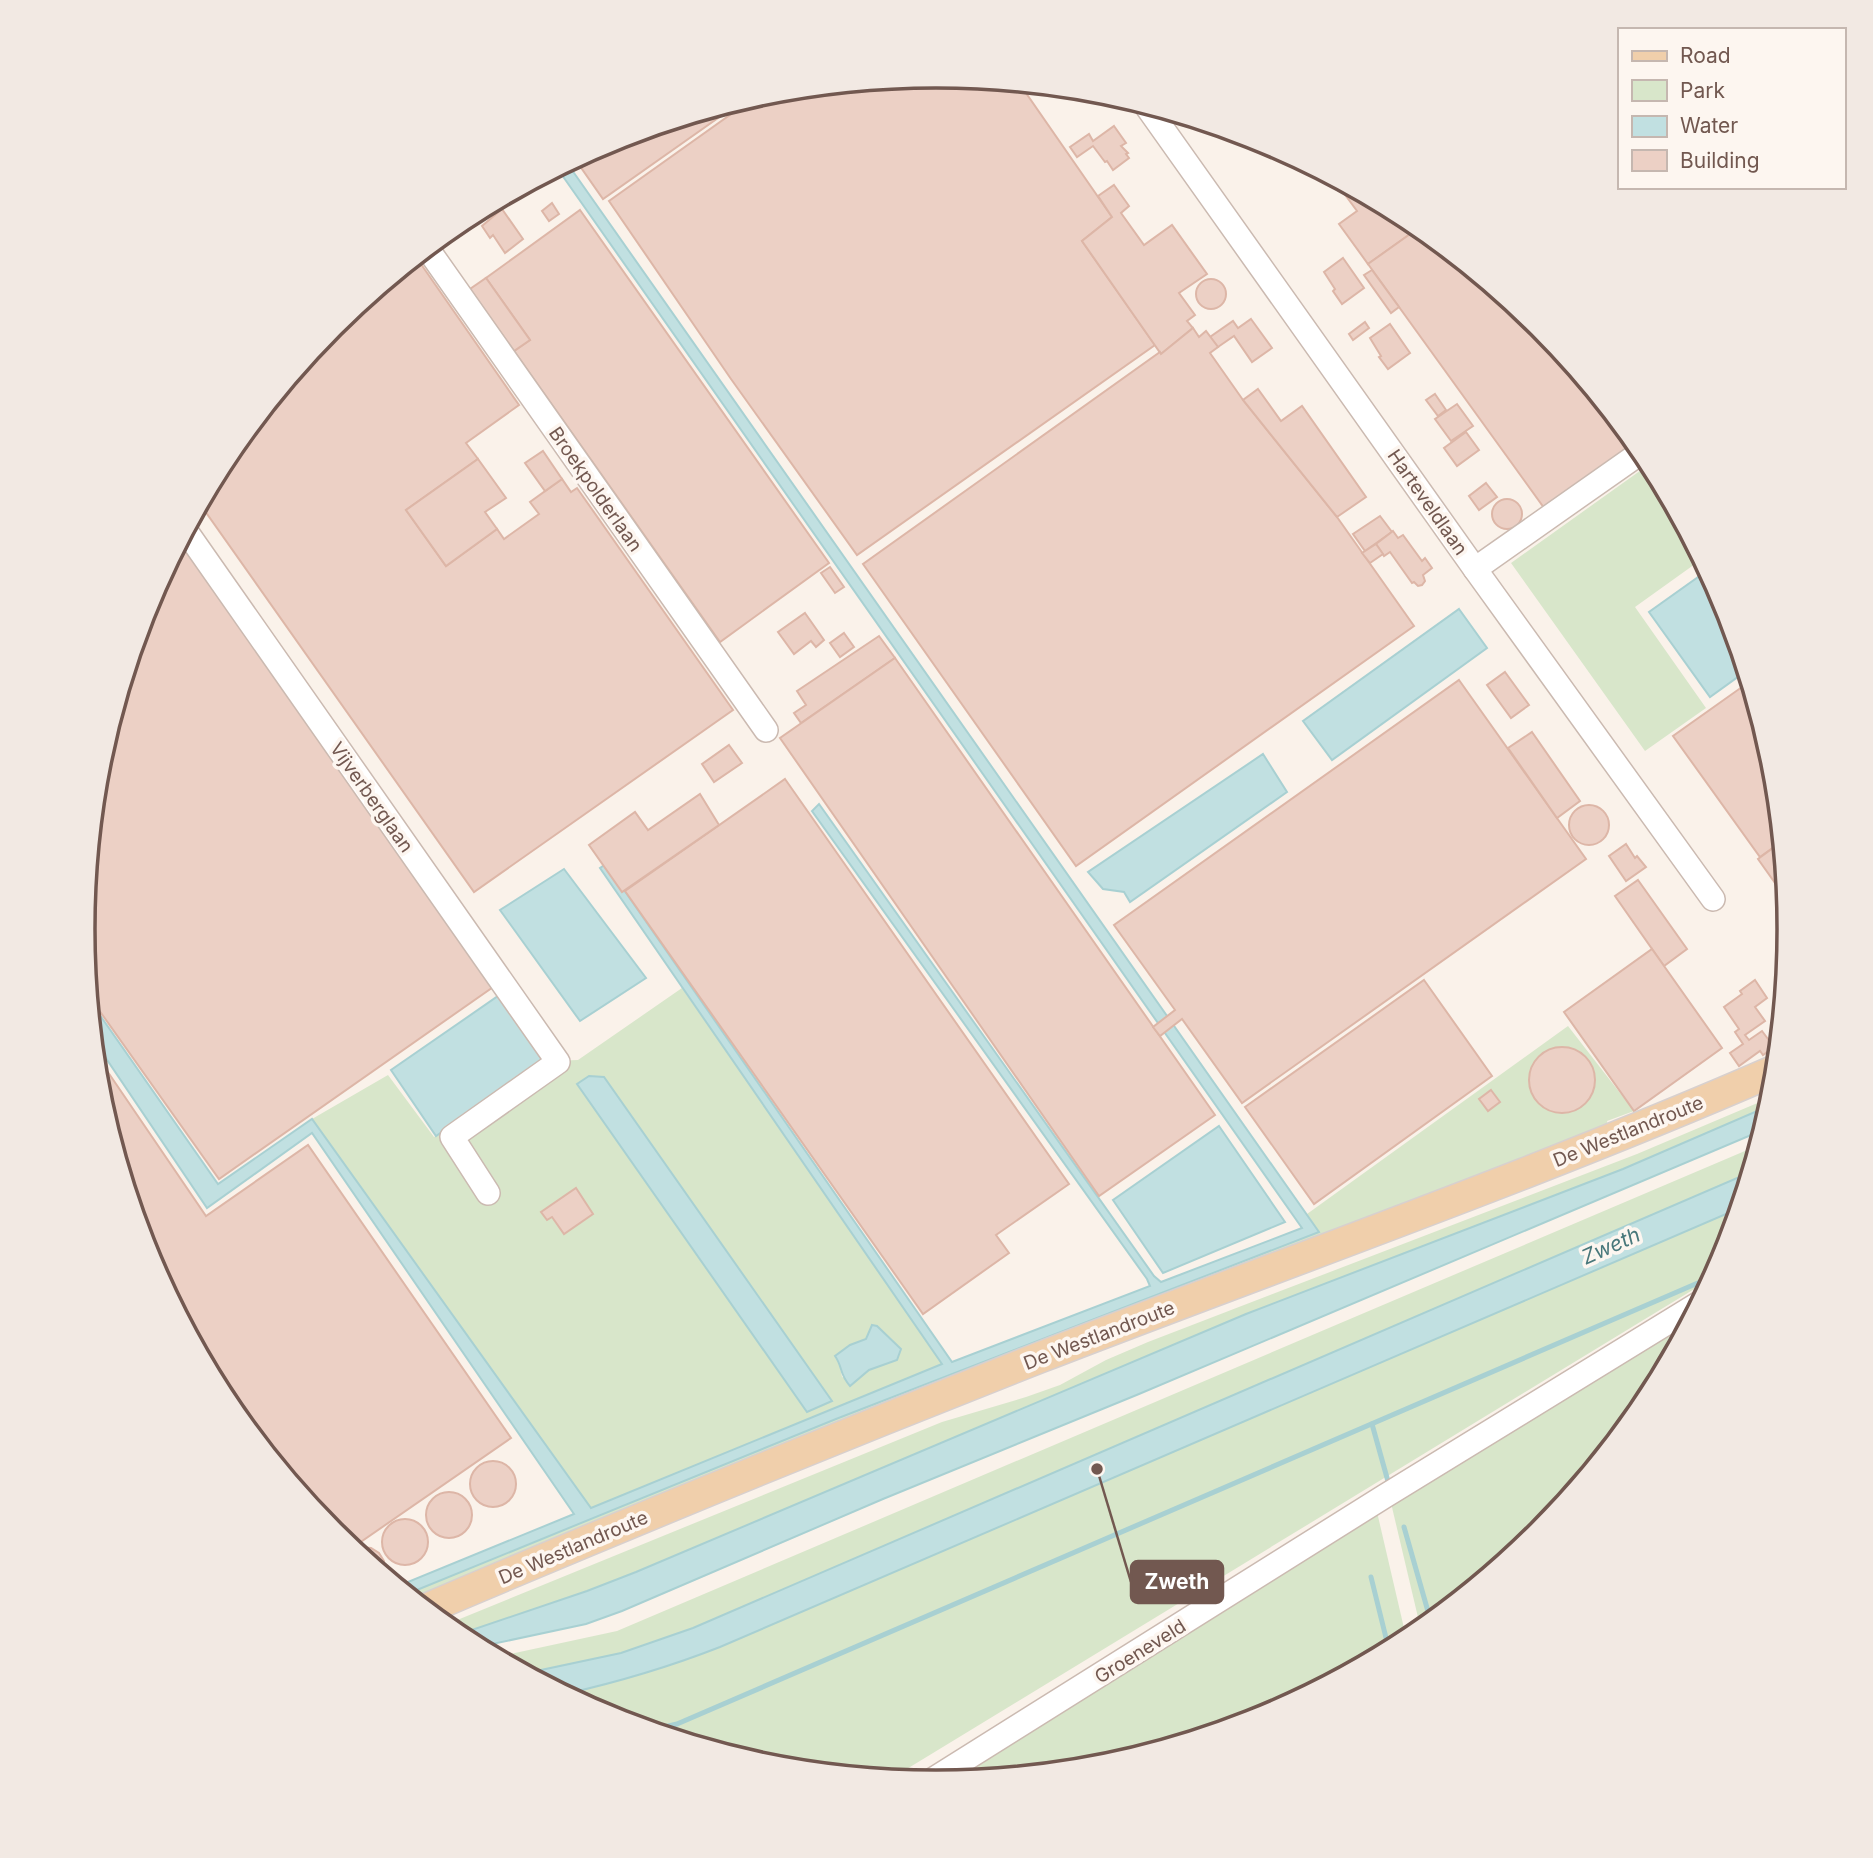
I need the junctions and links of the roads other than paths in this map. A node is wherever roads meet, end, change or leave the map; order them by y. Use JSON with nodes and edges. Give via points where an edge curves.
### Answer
{"nodes":[{"id":1,"x":1153,"y":116,"type":"edge"},
{"id":2,"x":432,"y":255,"type":"edge"},
{"id":3,"x":1634,"y":458,"type":"edge"},
{"id":4,"x":192,"y":539,"type":"edge"},
{"id":5,"x":1475,"y":569,"type":"junction"},
{"id":6,"x":766,"y":730,"type":"dead end"},
{"id":7,"x":1713,"y":899,"type":"dead end"},
{"id":8,"x":1765,"y":1075,"type":"edge"},
{"id":9,"x":1762,"y":1093,"type":"edge"},
{"id":10,"x":488,"y":1193,"type":"dead end"},
{"id":11,"x":1686,"y":1311,"type":"edge"},
{"id":12,"x":435,"y":1605,"type":"edge"},
{"id":13,"x":451,"y":1616,"type":"edge"},
{"id":14,"x":949,"y":1770,"type":"edge"}],
"edges":[{"from":1,"to":5,"type":"street","name":"Harteveldlaan"},
{"from":2,"to":6,"type":"street","name":"Broekpolderlaan"},
{"from":3,"to":5,"type":"street"},
{"from":4,"to":10,"type":"street","name":"Vijverberglaan","via":[[558,1062],[452,1137]]},
{"from":5,"to":7,"type":"street","name":"Harteveldlaan"},
{"from":8,"to":12,"type":"main road","name":"De Westlandroute","via":[[1625,1134],[1028,1363]]},
{"from":9,"to":13,"type":"main road","name":"De Westlandroute","via":[[1633,1149],[1033,1378]]},
{"from":11,"to":14,"type":"street","name":"Groeneveld"}]}
